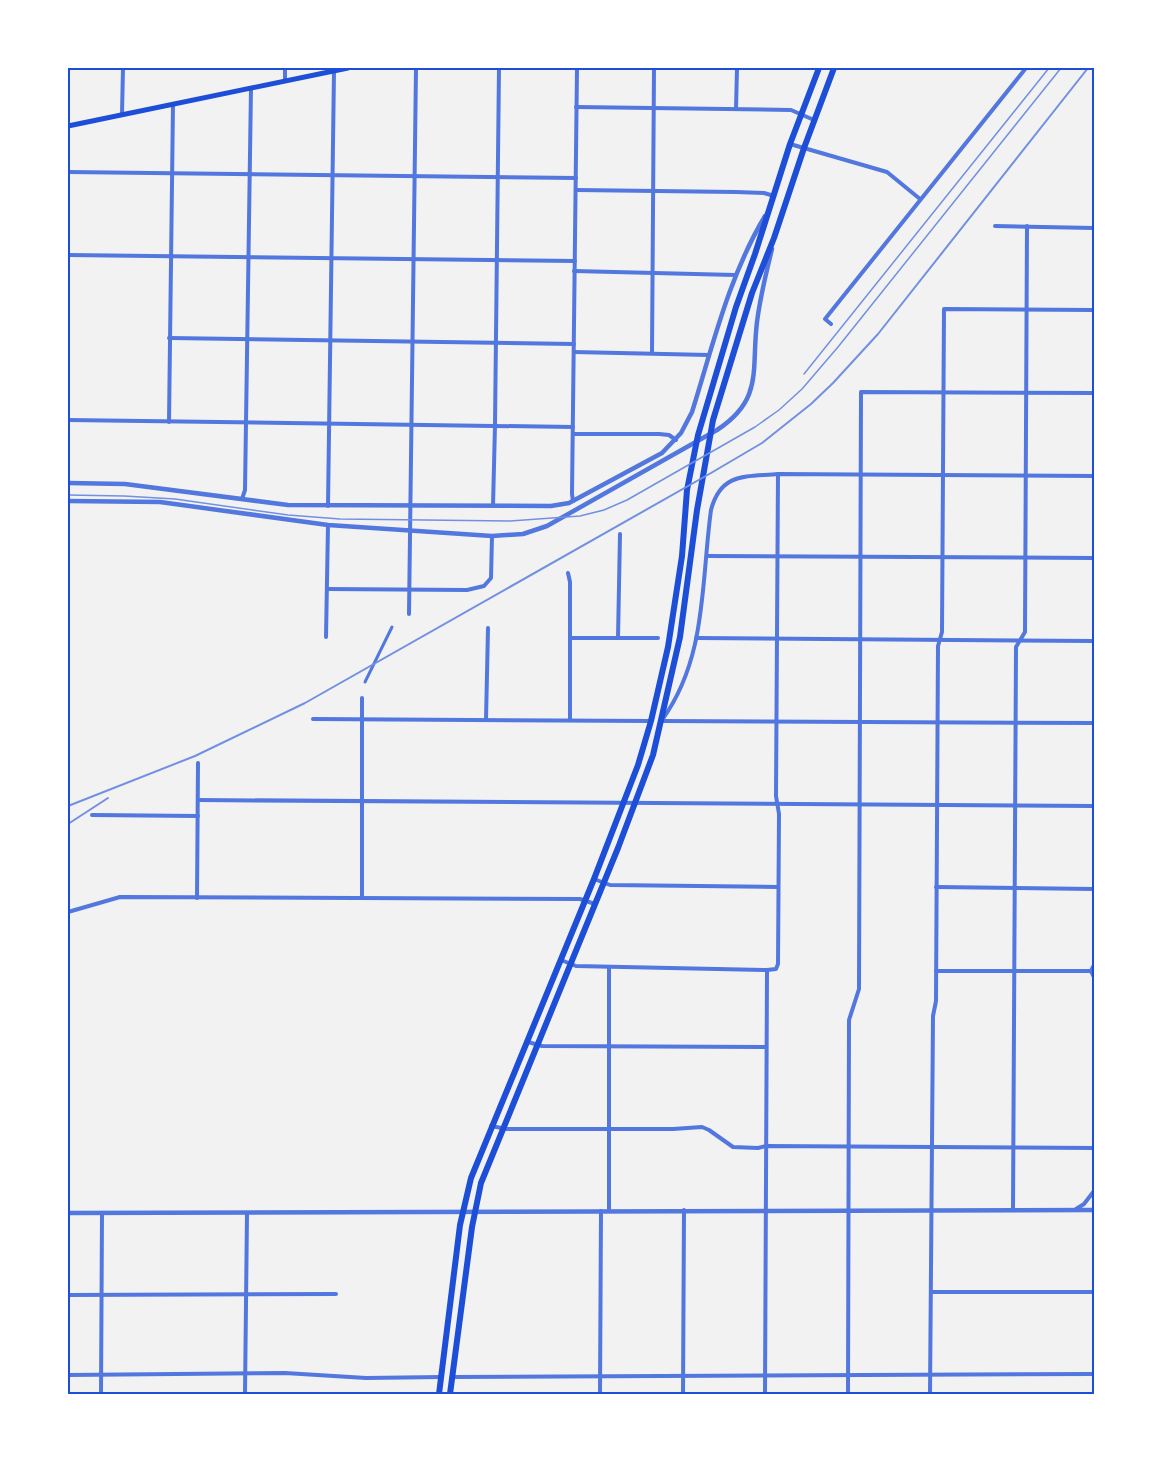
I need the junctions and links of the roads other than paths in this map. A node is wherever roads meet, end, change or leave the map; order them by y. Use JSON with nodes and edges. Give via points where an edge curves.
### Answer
{"nodes":[{"id":1,"x":123,"y":68,"type":"edge"},
{"id":2,"x":285,"y":68,"type":"edge"},
{"id":3,"x":348,"y":68,"type":"edge"},
{"id":4,"x":416,"y":68,"type":"edge"},
{"id":5,"x":499,"y":68,"type":"edge"},
{"id":6,"x":577,"y":68,"type":"edge"},
{"id":7,"x":654,"y":68,"type":"edge"},
{"id":8,"x":737,"y":68,"type":"edge"},
{"id":9,"x":819,"y":68,"type":"edge"},
{"id":10,"x":1026,"y":68,"type":"edge"},
{"id":11,"x":334,"y":70,"type":"junction"},
{"id":12,"x":834,"y":70,"type":"edge"},
{"id":13,"x":285,"y":80,"type":"junction"},
{"id":14,"x":251,"y":87,"type":"junction"},
{"id":15,"x":173,"y":103,"type":"junction"},
{"id":16,"x":576,"y":107,"type":"junction"},
{"id":17,"x":654,"y":108,"type":"junction"},
{"id":18,"x":736,"y":109,"type":"junction"},
{"id":19,"x":122,"y":114,"type":"junction"},
{"id":20,"x":801,"y":114,"type":"junction"},
{"id":21,"x":814,"y":120,"type":"junction"},
{"id":22,"x":68,"y":126,"type":"edge"},
{"id":23,"x":790,"y":144,"type":"junction"},
{"id":24,"x":804,"y":148,"type":"junction"},
{"id":25,"x":68,"y":172,"type":"edge"},
{"id":26,"x":172,"y":174,"type":"junction"},
{"id":27,"x":250,"y":174,"type":"junction"},
{"id":28,"x":333,"y":175,"type":"junction"},
{"id":29,"x":415,"y":177,"type":"junction"},
{"id":30,"x":497,"y":178,"type":"junction"},
{"id":31,"x":576,"y":178,"type":"junction"},
{"id":32,"x":576,"y":190,"type":"junction"},
{"id":33,"x":653,"y":190,"type":"junction"},
{"id":34,"x":774,"y":196,"type":"junction"},
{"id":35,"x":920,"y":199,"type":"junction"},
{"id":36,"x":771,"y":206,"type":"junction"},
{"id":37,"x":994,"y":226,"type":"dead end"},
{"id":38,"x":1027,"y":226,"type":"junction"},
{"id":39,"x":1095,"y":228,"type":"edge"},
{"id":40,"x":774,"y":238,"type":"junction"},
{"id":41,"x":68,"y":255,"type":"edge"},
{"id":42,"x":171,"y":256,"type":"junction"},
{"id":43,"x":249,"y":257,"type":"junction"},
{"id":44,"x":332,"y":258,"type":"junction"},
{"id":45,"x":413,"y":259,"type":"junction"},
{"id":46,"x":497,"y":260,"type":"junction"},
{"id":47,"x":575,"y":261,"type":"junction"},
{"id":48,"x":574,"y":271,"type":"junction"},
{"id":49,"x":652,"y":273,"type":"junction"},
{"id":50,"x":735,"y":274,"type":"junction"},
{"id":51,"x":1027,"y":310,"type":"junction"},
{"id":52,"x":1095,"y":310,"type":"edge"},
{"id":53,"x":831,"y":324,"type":"dead end"},
{"id":54,"x":169,"y":338,"type":"junction"},
{"id":55,"x":248,"y":339,"type":"junction"},
{"id":56,"x":330,"y":341,"type":"junction"},
{"id":57,"x":412,"y":342,"type":"junction"},
{"id":58,"x":496,"y":342,"type":"junction"},
{"id":59,"x":574,"y":344,"type":"junction"},
{"id":60,"x":574,"y":352,"type":"junction"},
{"id":61,"x":651,"y":353,"type":"junction"},
{"id":62,"x":709,"y":355,"type":"junction"},
{"id":63,"x":943,"y":392,"type":"junction"},
{"id":64,"x":1026,"y":393,"type":"junction"},
{"id":65,"x":1095,"y":393,"type":"edge"},
{"id":66,"x":68,"y":420,"type":"edge"},
{"id":67,"x":169,"y":422,"type":"junction"},
{"id":68,"x":247,"y":423,"type":"junction"},
{"id":69,"x":329,"y":423,"type":"junction"},
{"id":70,"x":412,"y":424,"type":"junction"},
{"id":71,"x":495,"y":425,"type":"junction"},
{"id":72,"x":573,"y":427,"type":"junction"},
{"id":73,"x":573,"y":434,"type":"junction"},
{"id":74,"x":676,"y":440,"type":"junction"},
{"id":75,"x":778,"y":474,"type":"junction"},
{"id":76,"x":860,"y":475,"type":"junction"},
{"id":77,"x":943,"y":475,"type":"junction"},
{"id":78,"x":1026,"y":475,"type":"junction"},
{"id":79,"x":1094,"y":475,"type":"edge"},
{"id":80,"x":68,"y":483,"type":"edge"},
{"id":81,"x":243,"y":499,"type":"junction"},
{"id":82,"x":68,"y":501,"type":"edge"},
{"id":83,"x":573,"y":501,"type":"junction"},
{"id":84,"x":411,"y":504,"type":"junction"},
{"id":85,"x":328,"y":506,"type":"junction"},
{"id":86,"x":493,"y":506,"type":"junction"},
{"id":87,"x":328,"y":525,"type":"junction"},
{"id":88,"x":411,"y":530,"type":"junction"},
{"id":89,"x":620,"y":534,"type":"dead end"},
{"id":90,"x":492,"y":536,"type":"junction"},
{"id":91,"x":707,"y":555,"type":"junction"},
{"id":92,"x":777,"y":556,"type":"junction"},
{"id":93,"x":860,"y":557,"type":"junction"},
{"id":94,"x":943,"y":558,"type":"junction"},
{"id":95,"x":1026,"y":558,"type":"junction"},
{"id":96,"x":1095,"y":558,"type":"edge"},
{"id":97,"x":568,"y":573,"type":"dead end"},
{"id":98,"x":327,"y":589,"type":"junction"},
{"id":99,"x":409,"y":590,"type":"junction"},
{"id":100,"x":409,"y":614,"type":"dead end"},
{"id":101,"x":392,"y":627,"type":"dead end"},
{"id":102,"x":488,"y":628,"type":"dead end"},
{"id":103,"x":326,"y":637,"type":"dead end"},
{"id":104,"x":571,"y":638,"type":"junction"},
{"id":105,"x":618,"y":638,"type":"junction"},
{"id":106,"x":658,"y":638,"type":"dead end"},
{"id":107,"x":696,"y":638,"type":"junction"},
{"id":108,"x":777,"y":639,"type":"junction"},
{"id":109,"x":859,"y":640,"type":"junction"},
{"id":110,"x":939,"y":640,"type":"junction"},
{"id":111,"x":1021,"y":640,"type":"junction"},
{"id":112,"x":1095,"y":641,"type":"edge"},
{"id":113,"x":365,"y":682,"type":"dead end"},
{"id":114,"x":362,"y":698,"type":"dead end"},
{"id":115,"x":313,"y":719,"type":"dead end"},
{"id":116,"x":362,"y":720,"type":"junction"},
{"id":117,"x":486,"y":720,"type":"junction"},
{"id":118,"x":570,"y":720,"type":"junction"},
{"id":119,"x":651,"y":721,"type":"junction"},
{"id":120,"x":662,"y":721,"type":"junction"},
{"id":121,"x":777,"y":722,"type":"junction"},
{"id":122,"x":859,"y":723,"type":"junction"},
{"id":123,"x":937,"y":723,"type":"junction"},
{"id":124,"x":1095,"y":723,"type":"edge"},
{"id":125,"x":1016,"y":724,"type":"junction"},
{"id":126,"x":198,"y":763,"type":"dead end"},
{"id":127,"x":198,"y":800,"type":"junction"},
{"id":128,"x":363,"y":802,"type":"junction"},
{"id":129,"x":624,"y":803,"type":"junction"},
{"id":130,"x":636,"y":803,"type":"junction"},
{"id":131,"x":777,"y":804,"type":"junction"},
{"id":132,"x":859,"y":805,"type":"junction"},
{"id":133,"x":937,"y":805,"type":"junction"},
{"id":134,"x":1016,"y":805,"type":"junction"},
{"id":135,"x":1095,"y":806,"type":"edge"},
{"id":136,"x":92,"y":815,"type":"dead end"},
{"id":137,"x":198,"y":816,"type":"junction"},
{"id":138,"x":594,"y":879,"type":"junction"},
{"id":139,"x":604,"y":883,"type":"junction"},
{"id":140,"x":778,"y":887,"type":"junction"},
{"id":141,"x":936,"y":887,"type":"junction"},
{"id":142,"x":1015,"y":888,"type":"junction"},
{"id":143,"x":1095,"y":889,"type":"edge"},
{"id":144,"x":363,"y":897,"type":"junction"},
{"id":145,"x":197,"y":898,"type":"junction"},
{"id":146,"x":585,"y":901,"type":"junction"},
{"id":147,"x":595,"y":904,"type":"junction"},
{"id":148,"x":68,"y":912,"type":"edge"},
{"id":149,"x":560,"y":960,"type":"junction"},
{"id":150,"x":570,"y":964,"type":"junction"},
{"id":151,"x":1095,"y":965,"type":"edge"},
{"id":152,"x":609,"y":967,"type":"junction"},
{"id":153,"x":766,"y":970,"type":"junction"},
{"id":154,"x":936,"y":971,"type":"junction"},
{"id":155,"x":1015,"y":971,"type":"junction"},
{"id":156,"x":1091,"y":971,"type":"junction"},
{"id":157,"x":1095,"y":977,"type":"edge"},
{"id":158,"x":526,"y":1041,"type":"junction"},
{"id":159,"x":536,"y":1045,"type":"junction"},
{"id":160,"x":609,"y":1046,"type":"junction"},
{"id":161,"x":766,"y":1047,"type":"junction"},
{"id":162,"x":491,"y":1126,"type":"junction"},
{"id":163,"x":501,"y":1129,"type":"junction"},
{"id":164,"x":609,"y":1129,"type":"junction"},
{"id":165,"x":766,"y":1146,"type":"junction"},
{"id":166,"x":848,"y":1146,"type":"junction"},
{"id":167,"x":931,"y":1147,"type":"junction"},
{"id":168,"x":1013,"y":1147,"type":"junction"},
{"id":169,"x":1095,"y":1148,"type":"edge"},
{"id":170,"x":1095,"y":1191,"type":"edge"},
{"id":171,"x":931,"y":1209,"type":"junction"},
{"id":172,"x":601,"y":1210,"type":"junction"},
{"id":173,"x":609,"y":1210,"type":"junction"},
{"id":174,"x":684,"y":1210,"type":"junction"},
{"id":175,"x":766,"y":1210,"type":"junction"},
{"id":176,"x":848,"y":1210,"type":"junction"},
{"id":177,"x":1013,"y":1210,"type":"junction"},
{"id":178,"x":1076,"y":1210,"type":"junction"},
{"id":179,"x":1095,"y":1210,"type":"edge"},
{"id":180,"x":463,"y":1212,"type":"junction"},
{"id":181,"x":474,"y":1212,"type":"junction"},
{"id":182,"x":68,"y":1213,"type":"edge"},
{"id":183,"x":102,"y":1213,"type":"junction"},
{"id":184,"x":247,"y":1213,"type":"junction"},
{"id":185,"x":931,"y":1292,"type":"junction"},
{"id":186,"x":1095,"y":1292,"type":"edge"},
{"id":187,"x":246,"y":1294,"type":"junction"},
{"id":188,"x":336,"y":1294,"type":"dead end"},
{"id":189,"x":68,"y":1295,"type":"edge"},
{"id":190,"x":101,"y":1295,"type":"junction"},
{"id":191,"x":246,"y":1374,"type":"junction"},
{"id":192,"x":930,"y":1374,"type":"junction"},
{"id":193,"x":1095,"y":1374,"type":"edge"},
{"id":194,"x":68,"y":1375,"type":"edge"},
{"id":195,"x":101,"y":1375,"type":"junction"},
{"id":196,"x":682,"y":1376,"type":"junction"},
{"id":197,"x":848,"y":1376,"type":"junction"},
{"id":198,"x":441,"y":1377,"type":"junction"},
{"id":199,"x":452,"y":1377,"type":"junction"},
{"id":200,"x":600,"y":1377,"type":"junction"},
{"id":201,"x":765,"y":1377,"type":"junction"},
{"id":202,"x":101,"y":1395,"type":"edge"},
{"id":203,"x":245,"y":1395,"type":"edge"},
{"id":204,"x":439,"y":1395,"type":"edge"},
{"id":205,"x":450,"y":1395,"type":"edge"},
{"id":206,"x":600,"y":1395,"type":"edge"},
{"id":207,"x":683,"y":1395,"type":"edge"},
{"id":208,"x":765,"y":1395,"type":"edge"},
{"id":209,"x":848,"y":1395,"type":"edge"},
{"id":210,"x":930,"y":1395,"type":"edge"}],
"edges":[{"from":1,"to":19,"type":"street"},
{"from":2,"to":13,"type":"street"},
{"from":3,"to":11,"type":"main road"},
{"from":4,"to":29,"type":"street"},
{"from":5,"to":30,"type":"street"},
{"from":6,"to":16,"type":"street"},
{"from":7,"to":17,"type":"street"},
{"from":8,"to":18,"type":"street"},
{"from":9,"to":20,"type":"main road"},
{"from":10,"to":35,"type":"street"},
{"from":11,"to":13,"type":"main road"},
{"from":11,"to":28,"type":"street"},
{"from":12,"to":21,"type":"main road"},
{"from":13,"to":14,"type":"main road"},
{"from":14,"to":15,"type":"main road"},
{"from":14,"to":27,"type":"street"},
{"from":15,"to":19,"type":"main road"},
{"from":15,"to":26,"type":"street"},
{"from":16,"to":17,"type":"street"},
{"from":16,"to":31,"type":"street"},
{"from":17,"to":18,"type":"street"},
{"from":17,"to":33,"type":"street"},
{"from":18,"to":20,"type":"street","via":[[791,110]]},
{"from":19,"to":22,"type":"main road"},
{"from":20,"to":21,"type":"street"},
{"from":20,"to":23,"type":"main road"},
{"from":21,"to":24,"type":"main road"},
{"from":23,"to":24,"type":"street"},
{"from":23,"to":34,"type":"main road"},
{"from":24,"to":35,"type":"street","via":[[887,172]]},
{"from":24,"to":40,"type":"main road"},
{"from":25,"to":26,"type":"street"},
{"from":26,"to":27,"type":"street"},
{"from":26,"to":42,"type":"street"},
{"from":27,"to":28,"type":"street"},
{"from":27,"to":43,"type":"street"},
{"from":28,"to":29,"type":"street"},
{"from":28,"to":44,"type":"street"},
{"from":29,"to":30,"type":"street"},
{"from":29,"to":45,"type":"street"},
{"from":30,"to":31,"type":"street"},
{"from":30,"to":46,"type":"street"},
{"from":31,"to":32,"type":"street"},
{"from":32,"to":33,"type":"street"},
{"from":32,"to":47,"type":"street"},
{"from":33,"to":34,"type":"street"},
{"from":33,"to":49,"type":"street"},
{"from":34,"to":36,"type":"main road"},
{"from":35,"to":53,"type":"street","via":[[825,319]]},
{"from":36,"to":50,"type":"street"},
{"from":36,"to":119,"type":"main road","via":[[696,441],[672,624]]},
{"from":37,"to":38,"type":"street"},
{"from":38,"to":39,"type":"street"},
{"from":38,"to":51,"type":"street"},
{"from":40,"to":90,"type":"street","via":[[758,311],[753,384],[744,406],[726,424],[547,526],[523,534]]},
{"from":40,"to":120,"type":"main road","via":[[738,333],[711,429],[682,626]]},
{"from":41,"to":42,"type":"street"},
{"from":42,"to":43,"type":"street"},
{"from":42,"to":54,"type":"street"},
{"from":43,"to":44,"type":"street"},
{"from":43,"to":55,"type":"street"},
{"from":44,"to":45,"type":"street"},
{"from":44,"to":56,"type":"street"},
{"from":45,"to":46,"type":"street"},
{"from":45,"to":57,"type":"street"},
{"from":46,"to":47,"type":"street"},
{"from":46,"to":58,"type":"street"},
{"from":47,"to":48,"type":"street"},
{"from":48,"to":49,"type":"street"},
{"from":48,"to":59,"type":"street"},
{"from":49,"to":50,"type":"street"},
{"from":49,"to":61,"type":"street"},
{"from":50,"to":62,"type":"street"},
{"from":51,"to":52,"type":"street"},
{"from":51,"to":63,"type":"street","via":[[944,309]]},
{"from":51,"to":64,"type":"street"},
{"from":54,"to":55,"type":"street"},
{"from":54,"to":67,"type":"street"},
{"from":55,"to":56,"type":"street"},
{"from":55,"to":68,"type":"street"},
{"from":56,"to":57,"type":"street"},
{"from":56,"to":69,"type":"street"},
{"from":57,"to":58,"type":"street"},
{"from":57,"to":70,"type":"street"},
{"from":58,"to":59,"type":"street"},
{"from":58,"to":71,"type":"street"},
{"from":59,"to":60,"type":"street"},
{"from":60,"to":61,"type":"street"},
{"from":60,"to":72,"type":"street"},
{"from":61,"to":62,"type":"street"},
{"from":62,"to":74,"type":"street","via":[[688,420]]},
{"from":63,"to":64,"type":"street"},
{"from":63,"to":76,"type":"street","via":[[861,392]]},
{"from":63,"to":77,"type":"street"},
{"from":64,"to":65,"type":"street"},
{"from":64,"to":78,"type":"street"},
{"from":66,"to":67,"type":"street"},
{"from":67,"to":68,"type":"street"},
{"from":68,"to":69,"type":"street"},
{"from":68,"to":81,"type":"street"},
{"from":69,"to":70,"type":"street"},
{"from":69,"to":85,"type":"street"},
{"from":70,"to":71,"type":"street"},
{"from":70,"to":84,"type":"street"},
{"from":71,"to":72,"type":"street"},
{"from":71,"to":86,"type":"street"},
{"from":72,"to":73,"type":"street"},
{"from":73,"to":74,"type":"street","via":[[659,434]]},
{"from":73,"to":83,"type":"street"},
{"from":74,"to":83,"type":"street","via":[[656,456]]},
{"from":75,"to":76,"type":"street"},
{"from":75,"to":91,"type":"street","via":[[746,476],[725,484],[711,510]]},
{"from":75,"to":92,"type":"street"},
{"from":76,"to":77,"type":"street"},
{"from":76,"to":93,"type":"street"},
{"from":77,"to":78,"type":"street"},
{"from":77,"to":94,"type":"street"},
{"from":78,"to":79,"type":"street"},
{"from":78,"to":95,"type":"street"},
{"from":80,"to":81,"type":"street","via":[[125,484]]},
{"from":81,"to":85,"type":"street","via":[[278,505]]},
{"from":82,"to":87,"type":"street","via":[[171,503]]},
{"from":83,"to":86,"type":"street","via":[[559,506]]},
{"from":84,"to":85,"type":"street"},
{"from":84,"to":86,"type":"street"},
{"from":84,"to":88,"type":"street"},
{"from":87,"to":88,"type":"street"},
{"from":87,"to":98,"type":"street"},
{"from":88,"to":90,"type":"street"},
{"from":88,"to":99,"type":"street"},
{"from":89,"to":105,"type":"street"},
{"from":90,"to":99,"type":"street","via":[[491,578],[487,584],[467,590]]},
{"from":91,"to":92,"type":"street"},
{"from":91,"to":107,"type":"street"},
{"from":92,"to":93,"type":"street"},
{"from":92,"to":108,"type":"street"},
{"from":93,"to":94,"type":"street"},
{"from":93,"to":109,"type":"street"},
{"from":94,"to":95,"type":"street"},
{"from":94,"to":110,"type":"street"},
{"from":95,"to":96,"type":"street"},
{"from":95,"to":111,"type":"street","via":[[1025,632]]},
{"from":97,"to":104,"type":"street"},
{"from":98,"to":99,"type":"street"},
{"from":98,"to":103,"type":"street"},
{"from":99,"to":100,"type":"street"},
{"from":101,"to":113,"type":"street"},
{"from":102,"to":117,"type":"street"},
{"from":104,"to":105,"type":"street"},
{"from":104,"to":118,"type":"street"},
{"from":105,"to":106,"type":"street"},
{"from":107,"to":108,"type":"street"},
{"from":107,"to":120,"type":"street","via":[[680,694]]},
{"from":108,"to":109,"type":"street"},
{"from":108,"to":121,"type":"street"},
{"from":109,"to":110,"type":"street"},
{"from":109,"to":122,"type":"street"},
{"from":110,"to":111,"type":"street"},
{"from":110,"to":123,"type":"street"},
{"from":111,"to":112,"type":"street"},
{"from":111,"to":125,"type":"street","via":[[1016,647]]},
{"from":114,"to":116,"type":"street"},
{"from":115,"to":116,"type":"street"},
{"from":116,"to":117,"type":"street"},
{"from":116,"to":128,"type":"street"},
{"from":117,"to":118,"type":"street"},
{"from":118,"to":119,"type":"street"},
{"from":119,"to":129,"type":"main road"},
{"from":120,"to":121,"type":"street"},
{"from":120,"to":130,"type":"main road"},
{"from":121,"to":122,"type":"street"},
{"from":121,"to":131,"type":"street"},
{"from":122,"to":123,"type":"street"},
{"from":122,"to":132,"type":"street"},
{"from":123,"to":125,"type":"street"},
{"from":123,"to":133,"type":"street"},
{"from":124,"to":125,"type":"street"},
{"from":125,"to":134,"type":"street"},
{"from":126,"to":127,"type":"street"},
{"from":127,"to":128,"type":"street"},
{"from":127,"to":137,"type":"street"},
{"from":128,"to":129,"type":"street"},
{"from":128,"to":144,"type":"street"},
{"from":129,"to":130,"type":"street"},
{"from":129,"to":138,"type":"main road"},
{"from":130,"to":131,"type":"street"},
{"from":130,"to":139,"type":"main road"},
{"from":131,"to":132,"type":"street"},
{"from":131,"to":140,"type":"street"},
{"from":132,"to":133,"type":"street"},
{"from":132,"to":166,"type":"street","via":[[859,989],[849,1020]]},
{"from":133,"to":134,"type":"street"},
{"from":133,"to":141,"type":"street"},
{"from":134,"to":135,"type":"street"},
{"from":134,"to":142,"type":"street"},
{"from":136,"to":137,"type":"street"},
{"from":137,"to":145,"type":"street"},
{"from":138,"to":139,"type":"street"},
{"from":138,"to":146,"type":"main road"},
{"from":139,"to":140,"type":"street"},
{"from":139,"to":147,"type":"main road"},
{"from":140,"to":153,"type":"street","via":[[778,964],[776,969]]},
{"from":141,"to":142,"type":"street"},
{"from":141,"to":154,"type":"street"},
{"from":142,"to":143,"type":"street"},
{"from":142,"to":155,"type":"street"},
{"from":144,"to":145,"type":"street"},
{"from":144,"to":146,"type":"street"},
{"from":145,"to":148,"type":"street","via":[[120,897]]},
{"from":146,"to":147,"type":"street"},
{"from":146,"to":149,"type":"main road"},
{"from":147,"to":150,"type":"main road"},
{"from":149,"to":150,"type":"street"},
{"from":149,"to":158,"type":"main road"},
{"from":150,"to":152,"type":"street"},
{"from":150,"to":159,"type":"main road"},
{"from":151,"to":156,"type":"street"},
{"from":152,"to":153,"type":"street"},
{"from":152,"to":160,"type":"street"},
{"from":153,"to":161,"type":"street"},
{"from":154,"to":155,"type":"street"},
{"from":154,"to":167,"type":"street"},
{"from":155,"to":156,"type":"street"},
{"from":155,"to":168,"type":"street"},
{"from":156,"to":157,"type":"street"},
{"from":158,"to":159,"type":"street"},
{"from":158,"to":162,"type":"main road"},
{"from":159,"to":160,"type":"street"},
{"from":159,"to":163,"type":"main road"},
{"from":160,"to":161,"type":"street"},
{"from":160,"to":164,"type":"street"},
{"from":161,"to":165,"type":"street"},
{"from":162,"to":163,"type":"street"},
{"from":162,"to":180,"type":"main road","via":[[472,1173]]},
{"from":163,"to":164,"type":"street"},
{"from":163,"to":181,"type":"main road"},
{"from":164,"to":165,"type":"street","via":[[702,1127],[733,1147]]},
{"from":164,"to":173,"type":"street"},
{"from":165,"to":166,"type":"street"},
{"from":165,"to":175,"type":"street"},
{"from":166,"to":167,"type":"street"},
{"from":166,"to":176,"type":"street"},
{"from":167,"to":168,"type":"street"},
{"from":167,"to":171,"type":"street"},
{"from":168,"to":169,"type":"street"},
{"from":168,"to":177,"type":"street"},
{"from":170,"to":178,"type":"street"},
{"from":171,"to":176,"type":"street"},
{"from":171,"to":177,"type":"street"},
{"from":171,"to":185,"type":"street"},
{"from":172,"to":173,"type":"street"},
{"from":172,"to":181,"type":"street"},
{"from":172,"to":200,"type":"street"},
{"from":173,"to":174,"type":"street"},
{"from":174,"to":175,"type":"street"},
{"from":174,"to":196,"type":"street"},
{"from":175,"to":176,"type":"street"},
{"from":175,"to":201,"type":"street"},
{"from":176,"to":197,"type":"street"},
{"from":177,"to":178,"type":"street"},
{"from":178,"to":179,"type":"street"},
{"from":180,"to":181,"type":"street"},
{"from":180,"to":184,"type":"street"},
{"from":180,"to":198,"type":"main road"},
{"from":181,"to":199,"type":"main road"},
{"from":182,"to":183,"type":"street"},
{"from":183,"to":184,"type":"street"},
{"from":183,"to":190,"type":"street"},
{"from":184,"to":187,"type":"street"},
{"from":185,"to":186,"type":"street"},
{"from":185,"to":192,"type":"street"},
{"from":187,"to":188,"type":"street"},
{"from":187,"to":190,"type":"street"},
{"from":187,"to":191,"type":"street"},
{"from":189,"to":190,"type":"street"},
{"from":190,"to":195,"type":"street"},
{"from":191,"to":195,"type":"street"},
{"from":191,"to":198,"type":"street"},
{"from":191,"to":203,"type":"street"},
{"from":192,"to":193,"type":"street"},
{"from":192,"to":197,"type":"street"},
{"from":192,"to":210,"type":"street"},
{"from":194,"to":195,"type":"street"},
{"from":195,"to":202,"type":"street"},
{"from":196,"to":200,"type":"street"},
{"from":196,"to":201,"type":"street"},
{"from":196,"to":207,"type":"street"},
{"from":197,"to":201,"type":"street"},
{"from":197,"to":209,"type":"street"},
{"from":198,"to":204,"type":"main road"},
{"from":199,"to":200,"type":"street"},
{"from":199,"to":205,"type":"main road"},
{"from":200,"to":206,"type":"street"},
{"from":201,"to":208,"type":"street"}]}
